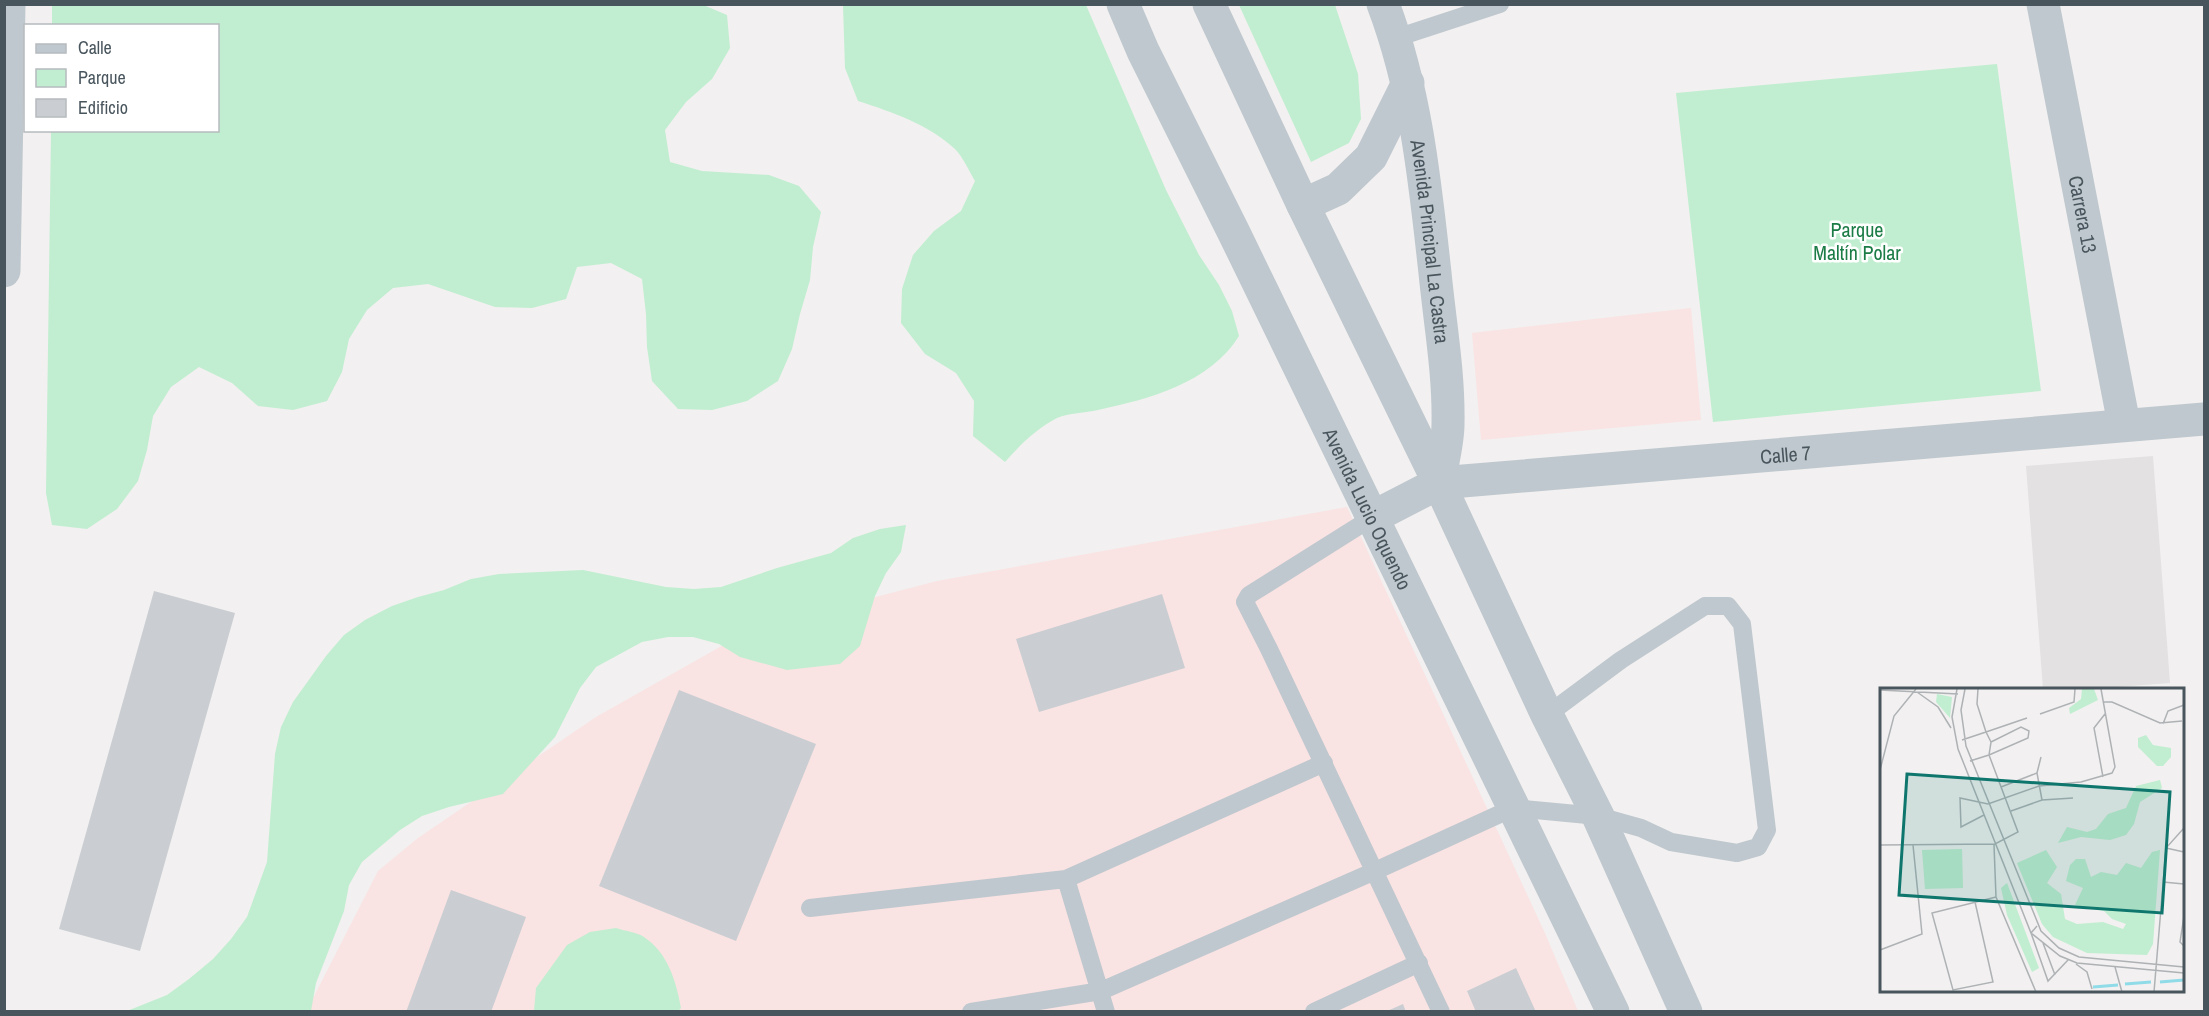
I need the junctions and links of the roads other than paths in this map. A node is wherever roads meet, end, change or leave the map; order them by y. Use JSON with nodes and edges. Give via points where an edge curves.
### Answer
{"nodes":[{"id":1,"x":9,"y":4,"type":"edge"},
{"id":2,"x":1123,"y":4,"type":"edge"},
{"id":3,"x":1209,"y":4,"type":"edge"},
{"id":4,"x":1383,"y":4,"type":"edge"},
{"id":5,"x":1500,"y":4,"type":"edge"},
{"id":6,"x":2043,"y":4,"type":"edge"},
{"id":7,"x":1396,"y":38,"type":"junction"},
{"id":8,"x":1408,"y":83,"type":"junction"},
{"id":9,"x":1304,"y":205,"type":"junction"},
{"id":10,"x":5,"y":256,"type":"edge"},
{"id":11,"x":4,"y":271,"type":"edge"},
{"id":12,"x":2205,"y":418,"type":"edge"},
{"id":13,"x":2124,"y":424,"type":"junction"},
{"id":14,"x":1439,"y":483,"type":"junction"},
{"id":15,"x":1373,"y":517,"type":"junction"},
{"id":16,"x":1547,"y":715,"type":"junction"},
{"id":17,"x":1324,"y":763,"type":"junction"},
{"id":18,"x":1513,"y":808,"type":"junction"},
{"id":19,"x":1598,"y":816,"type":"junction"},
{"id":20,"x":1376,"y":871,"type":"junction"},
{"id":21,"x":1066,"y":879,"type":"junction"},
{"id":22,"x":810,"y":908,"type":"dead end"},
{"id":23,"x":1419,"y":963,"type":"junction"},
{"id":24,"x":1101,"y":991,"type":"junction"},
{"id":25,"x":970,"y":1011,"type":"edge"},
{"id":26,"x":1106,"y":1011,"type":"edge"},
{"id":27,"x":1314,"y":1011,"type":"edge"},
{"id":28,"x":1441,"y":1011,"type":"edge"},
{"id":29,"x":1613,"y":1011,"type":"edge"},
{"id":30,"x":1686,"y":1011,"type":"edge"}],
"edges":[{"from":1,"to":10,"type":"street"},
{"from":2,"to":15,"type":"street","name":"Avenida Lucio Oquendo"},
{"from":3,"to":9,"type":"street"},
{"from":4,"to":7,"type":"street","name":"Avenida Principal La Castra"},
{"from":5,"to":7,"type":"lane"},
{"from":6,"to":13,"type":"street","name":"Carrera 13"},
{"from":7,"to":8,"type":"street","name":"Avenida Principal La Castra"},
{"from":8,"to":9,"type":"street","via":[[1371,157],[1338,189]]},
{"from":8,"to":14,"type":"street","name":"Avenida Principal La Castra","via":[[1426,184],[1446,358],[1448,425]]},
{"from":9,"to":14,"type":"street"},
{"from":10,"to":11,"type":"street"},
{"from":12,"to":13,"type":"street","name":"Calle 7"},
{"from":13,"to":14,"type":"street","name":"Calle 7"},
{"from":14,"to":15,"type":"street","name":"Calle 7"},
{"from":14,"to":16,"type":"street"},
{"from":15,"to":17,"type":"lane","via":[[1249,595],[1245,602]]},
{"from":15,"to":18,"type":"street","name":"Avenida Lucio Oquendo"},
{"from":16,"to":19,"type":"street"},
{"from":16,"to":19,"type":"lane","via":[[1621,660],[1705,606],[1728,606],[1742,624],[1767,830],[1758,847],[1737,853],[1671,842],[1641,828]]},
{"from":17,"to":20,"type":"lane"},
{"from":17,"to":21,"type":"lane"},
{"from":18,"to":19,"type":"lane"},
{"from":18,"to":20,"type":"lane"},
{"from":18,"to":29,"type":"street","name":"Avenida Lucio Oquendo"},
{"from":19,"to":30,"type":"street"},
{"from":20,"to":23,"type":"lane"},
{"from":20,"to":24,"type":"lane"},
{"from":21,"to":22,"type":"lane"},
{"from":21,"to":24,"type":"lane"},
{"from":23,"to":27,"type":"lane"},
{"from":23,"to":28,"type":"lane"},
{"from":24,"to":25,"type":"lane"},
{"from":24,"to":26,"type":"lane"}]}
